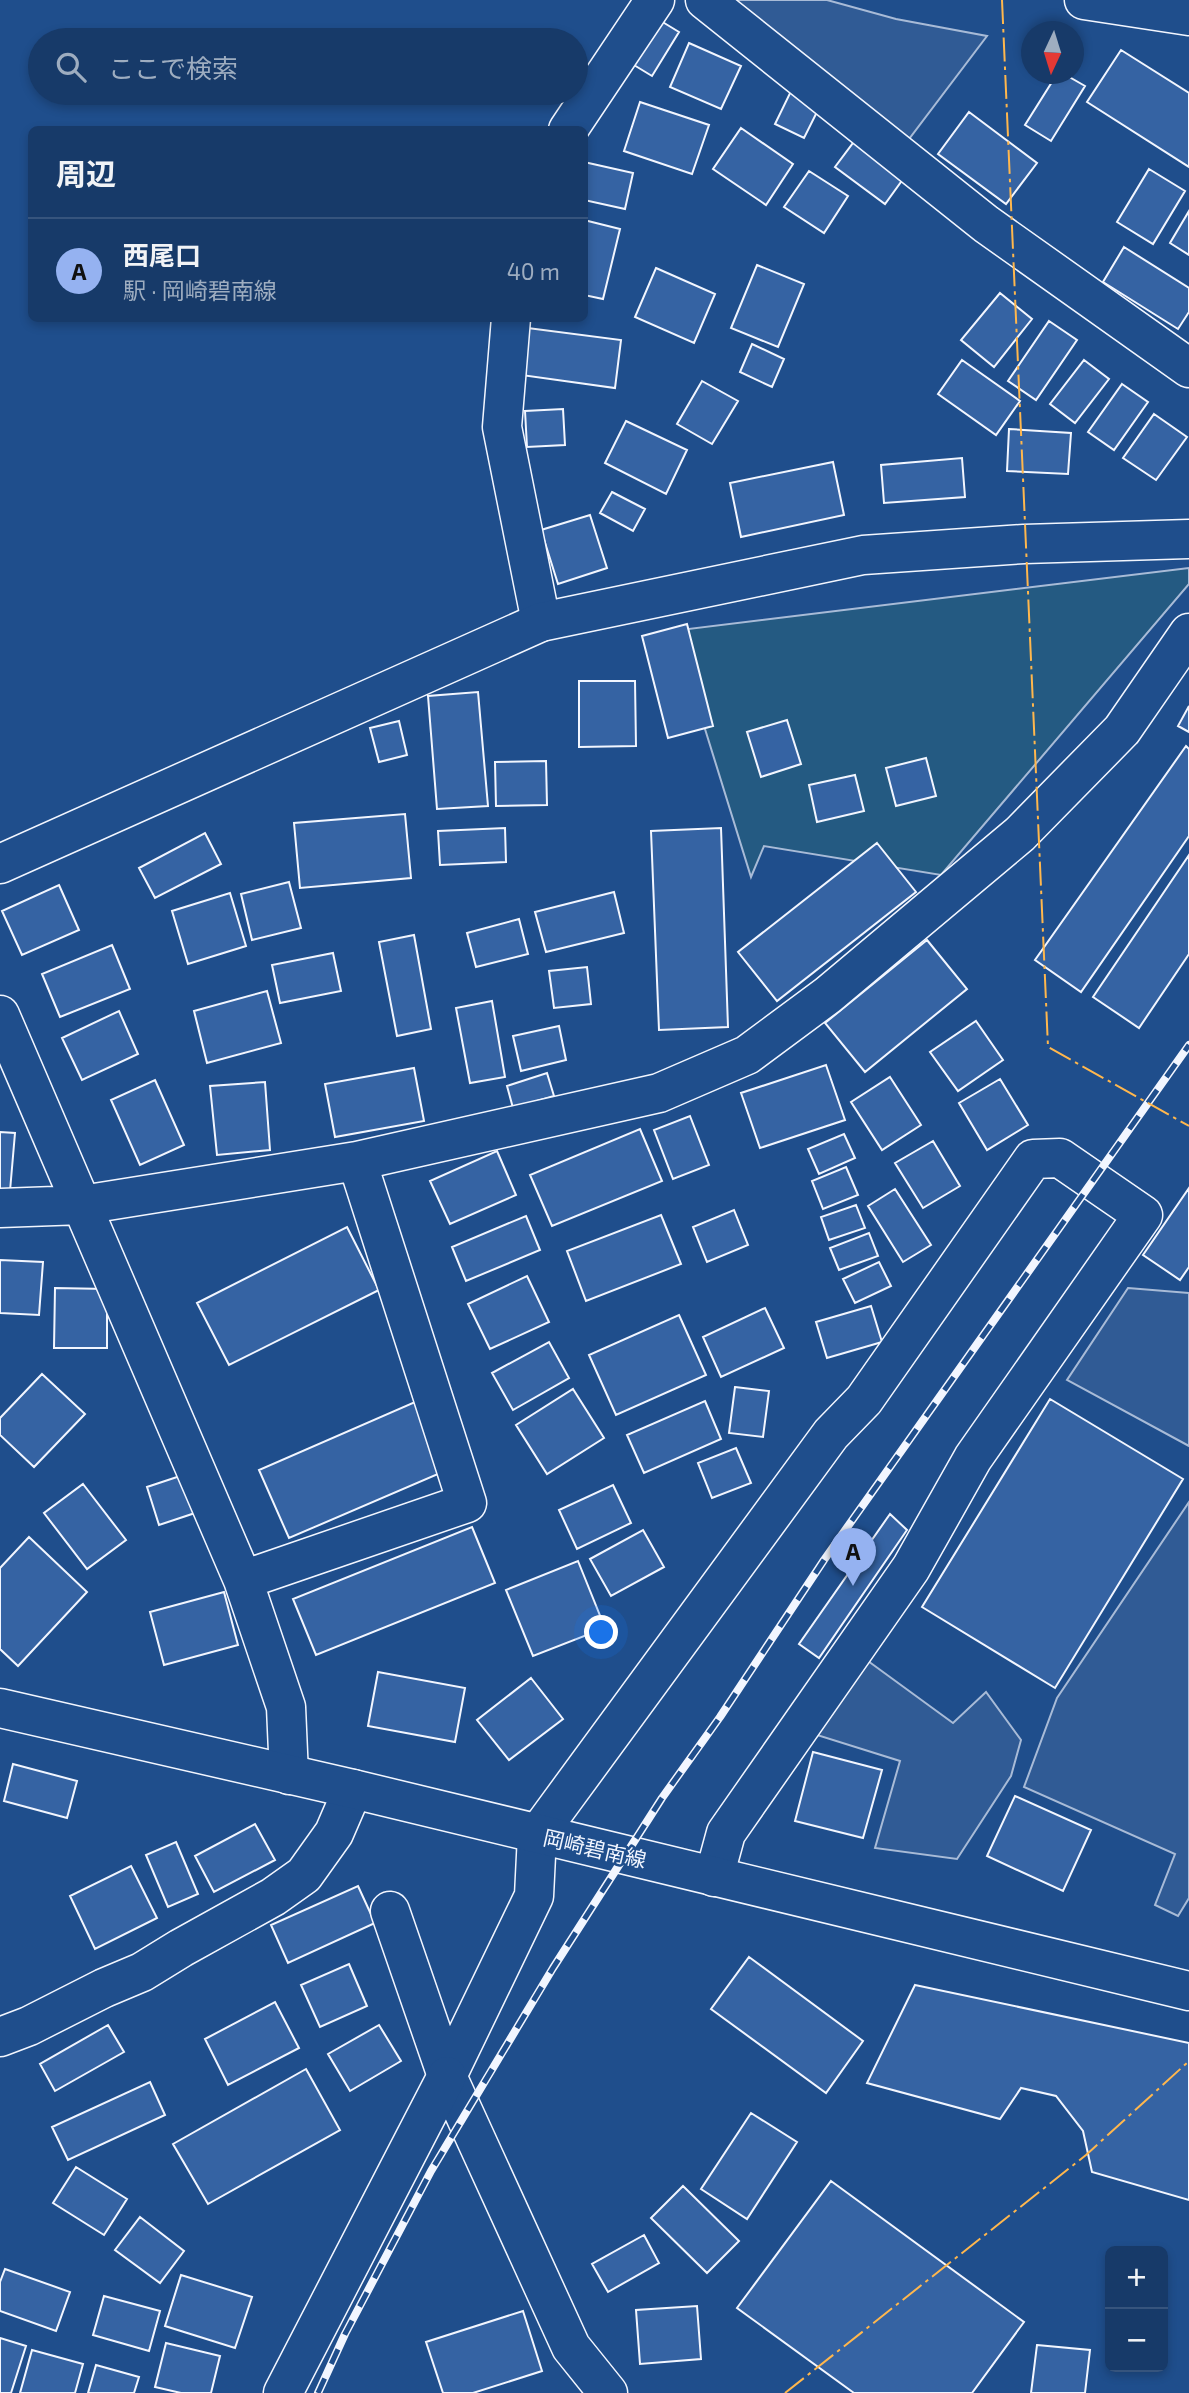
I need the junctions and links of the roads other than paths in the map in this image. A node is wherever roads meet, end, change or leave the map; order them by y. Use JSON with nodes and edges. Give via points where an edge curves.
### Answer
{"nodes":[{"id":1,"x":654,"y":0,"type":"edge"},
{"id":2,"x":705,"y":0,"type":"edge"},
{"id":3,"x":1084,"y":0,"type":"edge"},
{"id":4,"x":1189,"y":16,"type":"edge"},
{"id":5,"x":588,"y":100,"type":"edge"},
{"id":6,"x":585,"y":105,"type":"edge"},
{"id":7,"x":571,"y":126,"type":"edge"},
{"id":8,"x":511,"y":322,"type":"edge"},
{"id":9,"x":1189,"y":368,"type":"edge"},
{"id":10,"x":1189,"y":539,"type":"edge"},
{"id":11,"x":541,"y":622,"type":"junction"},
{"id":12,"x":1189,"y":633,"type":"edge"},
{"id":13,"x":0,"y":864,"type":"edge"},
{"id":14,"x":0,"y":1015,"type":"edge"},
{"id":15,"x":357,"y":1161,"type":"junction"},
{"id":16,"x":82,"y":1205,"type":"junction"},
{"id":17,"x":0,"y":1208,"type":"edge"},
{"id":18,"x":243,"y":1580,"type":"junction"},
{"id":19,"x":0,"y":1708,"type":"edge"},
{"id":20,"x":289,"y":1775,"type":"junction"},
{"id":21,"x":353,"y":1789,"type":"junction"},
{"id":22,"x":537,"y":1835,"type":"junction"},
{"id":23,"x":715,"y":1877,"type":"junction"},
{"id":24,"x":390,"y":1911,"type":"dead end"},
{"id":25,"x":1189,"y":1991,"type":"edge"},
{"id":26,"x":0,"y":2037,"type":"edge"},
{"id":27,"x":447,"y":2076,"type":"junction"},
{"id":28,"x":283,"y":2393,"type":"edge"},
{"id":29,"x":608,"y":2393,"type":"edge"}],
"edges":[{"from":1,"to":5,"type":"street"},
{"from":2,"to":9,"type":"street","via":[[986,224]]},
{"from":3,"to":4,"type":"street"},
{"from":6,"to":7,"type":"street"},
{"from":8,"to":11,"type":"street","via":[[502,427]]},
{"from":10,"to":11,"type":"street","via":[[863,555]]},
{"from":11,"to":13,"type":"street"},
{"from":12,"to":15,"type":"street","via":[[1122,730],[1020,834],[828,995],[747,1055],[659,1093]]},
{"from":14,"to":16,"type":"street"},
{"from":15,"to":16,"type":"street"},
{"from":15,"to":18,"type":"street","via":[[467,1503]]},
{"from":16,"to":17,"type":"street"},
{"from":16,"to":18,"type":"street"},
{"from":18,"to":20,"type":"street","via":[[286,1707]]},
{"from":19,"to":20,"type":"street","name":"岡崎碧南線"},
{"from":20,"to":21,"type":"street","name":"岡崎碧南線"},
{"from":21,"to":22,"type":"street","name":"岡崎碧南線"},
{"from":21,"to":26,"type":"street","via":[[334,1833],[312,1864],[273,1897],[142,1972]]},
{"from":22,"to":23,"type":"street","name":"岡崎碧南線"},
{"from":22,"to":23,"type":"street","via":[[831,1434],[864,1400],[1033,1159],[1060,1158],[1143,1215],[973,1458],[911,1568],[726,1833]]},
{"from":22,"to":27,"type":"street","via":[[534,1896]]},
{"from":23,"to":25,"type":"street","name":"岡崎碧南線"},
{"from":24,"to":27,"type":"street"},
{"from":27,"to":28,"type":"street"},
{"from":27,"to":29,"type":"street","via":[[571,2347]]}]}
